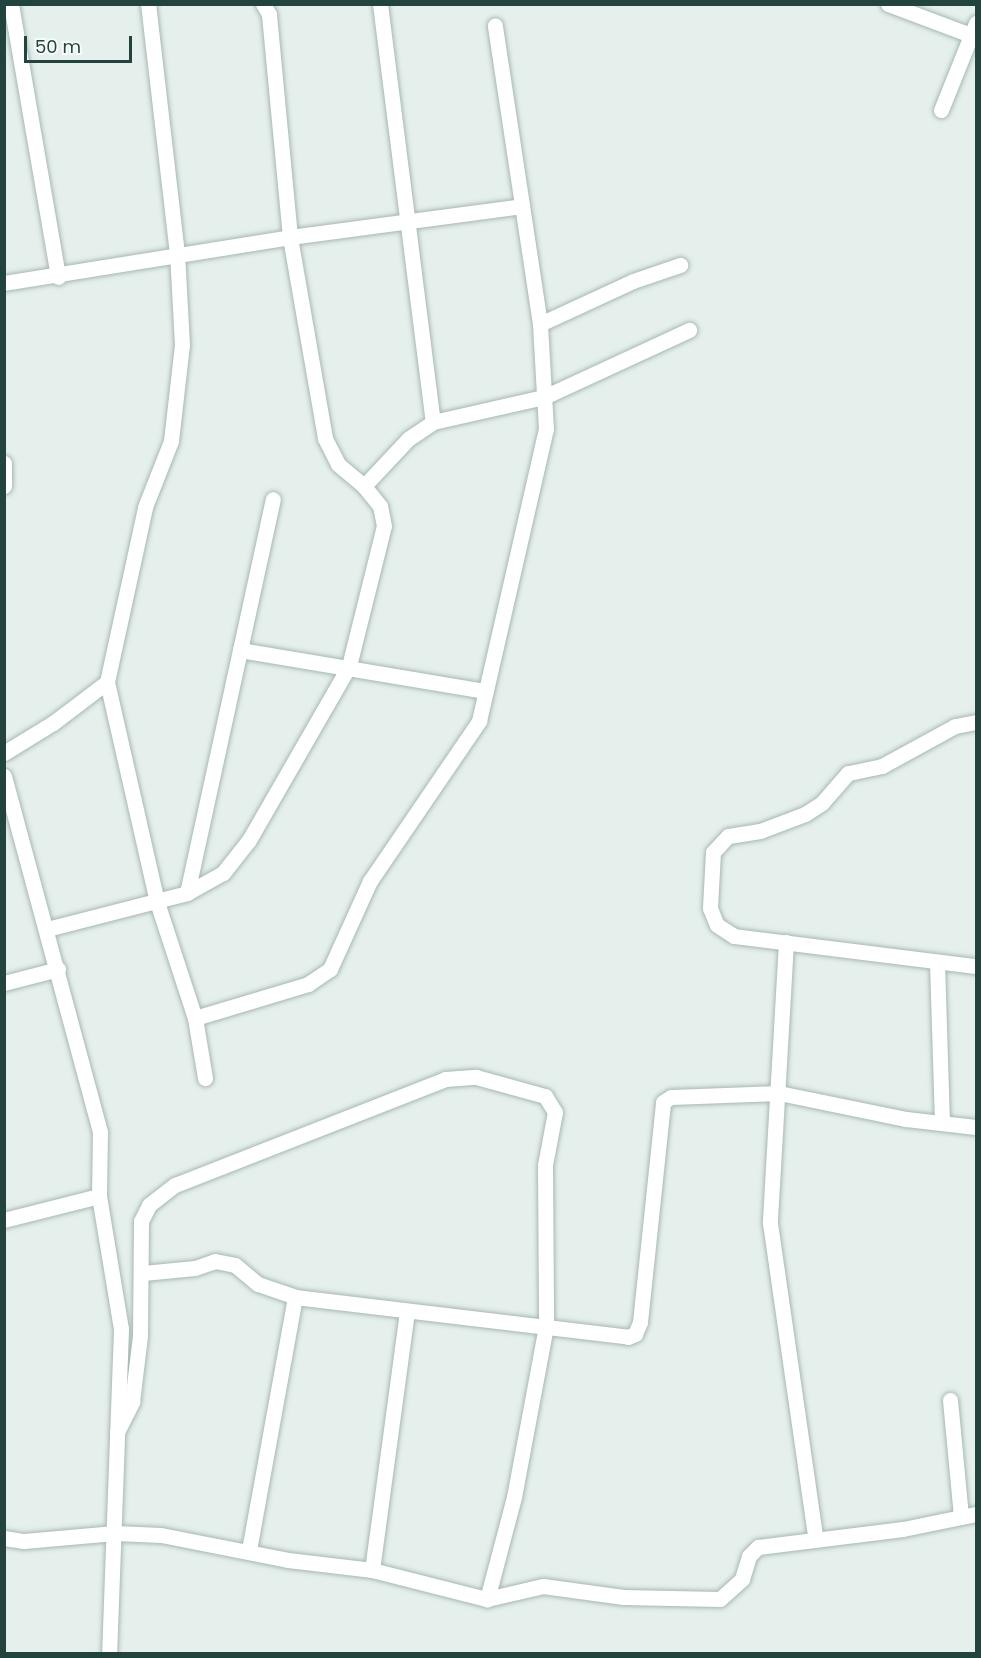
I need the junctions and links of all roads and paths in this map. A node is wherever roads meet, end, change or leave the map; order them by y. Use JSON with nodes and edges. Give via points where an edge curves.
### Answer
{"nodes":[{"id":1,"x":11,"y":4,"type":"edge"},
{"id":2,"x":148,"y":4,"type":"edge"},
{"id":3,"x":263,"y":4,"type":"edge"},
{"id":4,"x":380,"y":4,"type":"edge"},
{"id":5,"x":888,"y":4,"type":"edge"},
{"id":6,"x":495,"y":25,"type":"dead end"},
{"id":7,"x":975,"y":32,"type":"edge"},
{"id":8,"x":941,"y":110,"type":"dead end"},
{"id":9,"x":522,"y":206,"type":"junction"},
{"id":10,"x":406,"y":222,"type":"junction"},
{"id":11,"x":290,"y":237,"type":"junction"},
{"id":12,"x":177,"y":254,"type":"junction"},
{"id":13,"x":680,"y":265,"type":"dead end"},
{"id":14,"x":58,"y":277,"type":"junction"},
{"id":15,"x":4,"y":283,"type":"edge"},
{"id":16,"x":540,"y":324,"type":"junction"},
{"id":17,"x":689,"y":330,"type":"dead end"},
{"id":18,"x":544,"y":397,"type":"junction"},
{"id":19,"x":433,"y":423,"type":"junction"},
{"id":20,"x":4,"y":463,"type":"edge"},
{"id":21,"x":4,"y":486,"type":"edge"},
{"id":22,"x":364,"y":486,"type":"junction"},
{"id":23,"x":273,"y":499,"type":"dead end"},
{"id":24,"x":240,"y":650,"type":"junction"},
{"id":25,"x":349,"y":666,"type":"junction"},
{"id":26,"x":107,"y":682,"type":"junction"},
{"id":27,"x":486,"y":691,"type":"junction"},
{"id":28,"x":976,"y":722,"type":"edge"},
{"id":29,"x":4,"y":753,"type":"edge"},
{"id":30,"x":4,"y":776,"type":"edge"},
{"id":31,"x":187,"y":893,"type":"junction"},
{"id":32,"x":157,"y":902,"type":"junction"},
{"id":33,"x":47,"y":929,"type":"junction"},
{"id":34,"x":786,"y":942,"type":"junction"},
{"id":35,"x":937,"y":963,"type":"junction"},
{"id":36,"x":976,"y":966,"type":"edge"},
{"id":37,"x":58,"y":969,"type":"junction"},
{"id":38,"x":4,"y":983,"type":"edge"},
{"id":39,"x":195,"y":1018,"type":"junction"},
{"id":40,"x":205,"y":1078,"type":"dead end"},
{"id":41,"x":779,"y":1093,"type":"junction"},
{"id":42,"x":942,"y":1122,"type":"junction"},
{"id":43,"x":976,"y":1127,"type":"edge"},
{"id":44,"x":99,"y":1196,"type":"junction"},
{"id":45,"x":4,"y":1220,"type":"edge"},
{"id":46,"x":143,"y":1273,"type":"junction"},
{"id":47,"x":294,"y":1297,"type":"junction"},
{"id":48,"x":407,"y":1312,"type":"junction"},
{"id":49,"x":546,"y":1326,"type":"junction"},
{"id":50,"x":950,"y":1400,"type":"dead end"},
{"id":51,"x":117,"y":1432,"type":"junction"},
{"id":52,"x":969,"y":1515,"type":"edge"},
{"id":53,"x":115,"y":1533,"type":"junction"},
{"id":54,"x":815,"y":1537,"type":"junction"},
{"id":55,"x":4,"y":1538,"type":"edge"},
{"id":56,"x":249,"y":1550,"type":"junction"},
{"id":57,"x":372,"y":1570,"type":"junction"},
{"id":58,"x":487,"y":1599,"type":"junction"},
{"id":59,"x":109,"y":1653,"type":"edge"}],
"edges":[{"from":1,"to":14,"type":"street"},
{"from":2,"to":12,"type":"street"},
{"from":3,"to":11,"type":"street","via":[[269,14]]},
{"from":4,"to":10,"type":"street"},
{"from":5,"to":7,"type":"street"},
{"from":6,"to":9,"type":"street"},
{"from":7,"to":8,"type":"street"},
{"from":9,"to":10,"type":"street"},
{"from":9,"to":16,"type":"street"},
{"from":10,"to":11,"type":"street"},
{"from":10,"to":19,"type":"street"},
{"from":11,"to":12,"type":"street"},
{"from":11,"to":22,"type":"street","via":[[325,438],[338,464]]},
{"from":12,"to":14,"type":"street"},
{"from":12,"to":26,"type":"street","via":[[182,345],[171,441],[145,507]]},
{"from":13,"to":16,"type":"street","via":[[633,281]]},
{"from":14,"to":15,"type":"street"},
{"from":16,"to":18,"type":"street"},
{"from":17,"to":18,"type":"street"},
{"from":18,"to":19,"type":"street"},
{"from":18,"to":27,"type":"street","via":[[546,429]]},
{"from":19,"to":22,"type":"street","via":[[408,439]]},
{"from":20,"to":21,"type":"street"},
{"from":22,"to":25,"type":"street","via":[[380,506],[384,526]]},
{"from":23,"to":24,"type":"street"},
{"from":24,"to":25,"type":"street"},
{"from":24,"to":31,"type":"street"},
{"from":25,"to":27,"type":"street"},
{"from":25,"to":31,"type":"street","via":[[249,840],[223,873]]},
{"from":26,"to":29,"type":"street","via":[[53,723]]},
{"from":26,"to":32,"type":"street"},
{"from":27,"to":39,"type":"street","via":[[479,722],[370,881],[330,969],[308,984]]},
{"from":28,"to":34,"type":"street","via":[[955,726],[882,766],[848,773],[822,803],[805,814],[760,831],[728,836],[717,844],[711,862],[710,908],[717,925],[734,936]]},
{"from":30,"to":33,"type":"street"},
{"from":31,"to":32,"type":"street"},
{"from":32,"to":33,"type":"street"},
{"from":32,"to":39,"type":"street"},
{"from":33,"to":37,"type":"street"},
{"from":34,"to":35,"type":"street"},
{"from":34,"to":41,"type":"street"},
{"from":35,"to":36,"type":"street"},
{"from":35,"to":42,"type":"street"},
{"from":37,"to":38,"type":"street"},
{"from":37,"to":44,"type":"street","via":[[100,1132]]},
{"from":39,"to":40,"type":"street"},
{"from":41,"to":42,"type":"street","via":[[906,1119]]},
{"from":41,"to":49,"type":"street","via":[[671,1097],[663,1102],[640,1322],[635,1334],[617,1337]]},
{"from":41,"to":54,"type":"street","via":[[770,1223]]},
{"from":42,"to":43,"type":"street"},
{"from":44,"to":45,"type":"street"},
{"from":44,"to":51,"type":"street","via":[[121,1329]]},
{"from":46,"to":47,"type":"street","via":[[195,1268],[215,1261],[235,1265],[258,1284]]},
{"from":46,"to":49,"type":"street","via":[[141,1221],[149,1205],[175,1185],[445,1079],[476,1077],[545,1096],[555,1112],[545,1165]]},
{"from":46,"to":51,"type":"street","via":[[132,1402]]},
{"from":47,"to":48,"type":"street"},
{"from":47,"to":56,"type":"street"},
{"from":48,"to":49,"type":"street"},
{"from":48,"to":57,"type":"street"},
{"from":49,"to":58,"type":"street","via":[[514,1497]]},
{"from":50,"to":52,"type":"street"},
{"from":51,"to":53,"type":"street"},
{"from":52,"to":54,"type":"street","via":[[903,1529]]},
{"from":53,"to":55,"type":"street","via":[[24,1541]]},
{"from":53,"to":56,"type":"street","via":[[161,1535]]},
{"from":53,"to":59,"type":"street"},
{"from":54,"to":58,"type":"street","via":[[758,1547],[749,1556],[742,1579],[720,1599],[623,1597],[543,1586]]},
{"from":56,"to":57,"type":"street","via":[[288,1560]]},
{"from":57,"to":58,"type":"street"}]}
